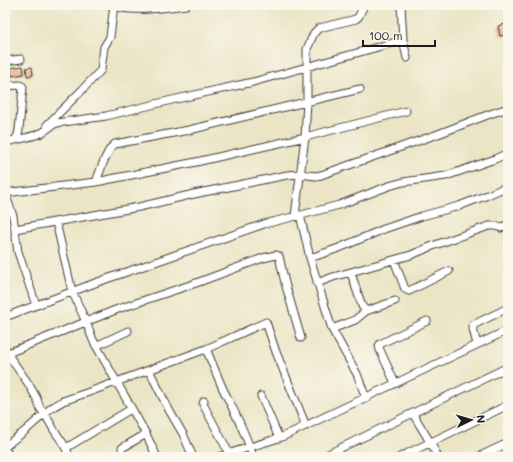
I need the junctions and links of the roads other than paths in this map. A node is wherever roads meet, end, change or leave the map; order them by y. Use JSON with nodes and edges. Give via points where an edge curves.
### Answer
{"nodes":[{"id":1,"x":112,"y":5,"type":"edge"},
{"id":2,"x":186,"y":5,"type":"edge"},
{"id":3,"x":364,"y":5,"type":"edge"},
{"id":4,"x":402,"y":5,"type":"edge"},
{"id":5,"x":153,"y":7,"type":"edge"},
{"id":6,"x":403,"y":40,"type":"junction"},
{"id":7,"x":407,"y":58,"type":"dead end"},
{"id":8,"x":21,"y":59,"type":"dead end"},
{"id":9,"x":5,"y":61,"type":"edge"},
{"id":10,"x":307,"y":67,"type":"junction"},
{"id":11,"x":5,"y":86,"type":"edge"},
{"id":12,"x":360,"y":89,"type":"dead end"},
{"id":13,"x":307,"y":102,"type":"junction"},
{"id":14,"x":508,"y":108,"type":"edge"},
{"id":15,"x":406,"y":111,"type":"dead end"},
{"id":16,"x":39,"y":134,"type":"junction"},
{"id":17,"x":305,"y":137,"type":"junction"},
{"id":18,"x":15,"y":140,"type":"junction"},
{"id":19,"x":5,"y":142,"type":"edge"},
{"id":20,"x":508,"y":153,"type":"edge"},
{"id":21,"x":300,"y":174,"type":"junction"},
{"id":22,"x":96,"y":182,"type":"junction"},
{"id":23,"x":508,"y":186,"type":"edge"},
{"id":24,"x":5,"y":193,"type":"edge"},
{"id":25,"x":298,"y":216,"type":"junction"},
{"id":26,"x":56,"y":222,"type":"junction"},
{"id":27,"x":508,"y":224,"type":"edge"},
{"id":28,"x":15,"y":229,"type":"junction"},
{"id":29,"x":310,"y":258,"type":"junction"},
{"id":30,"x":394,"y":260,"type":"junction"},
{"id":31,"x":449,"y":270,"type":"dead end"},
{"id":32,"x":351,"y":273,"type":"junction"},
{"id":33,"x":317,"y":284,"type":"junction"},
{"id":34,"x":72,"y":291,"type":"junction"},
{"id":35,"x":395,"y":301,"type":"dead end"},
{"id":36,"x":36,"y":305,"type":"junction"},
{"id":37,"x":508,"y":308,"type":"edge"},
{"id":38,"x":366,"y":311,"type":"junction"},
{"id":39,"x":5,"y":317,"type":"edge"},
{"id":40,"x":427,"y":321,"type":"dead end"},
{"id":41,"x":86,"y":322,"type":"junction"},
{"id":42,"x":332,"y":329,"type":"junction"},
{"id":43,"x":508,"y":330,"type":"edge"},
{"id":44,"x":128,"y":331,"type":"dead end"},
{"id":45,"x":301,"y":338,"type":"dead end"},
{"id":46,"x":477,"y":344,"type":"junction"},
{"id":47,"x":96,"y":346,"type":"junction"},
{"id":48,"x":206,"y":349,"type":"junction"},
{"id":49,"x":6,"y":351,"type":"edge"},
{"id":50,"x":508,"y":367,"type":"edge"},
{"id":51,"x":149,"y":370,"type":"junction"},
{"id":52,"x":117,"y":382,"type":"junction"},
{"id":53,"x":395,"y":383,"type":"junction"},
{"id":54,"x":261,"y":396,"type":"dead end"},
{"id":55,"x":366,"y":398,"type":"junction"},
{"id":56,"x":204,"y":401,"type":"dead end"},
{"id":57,"x":508,"y":405,"type":"edge"},
{"id":58,"x":131,"y":409,"type":"junction"},
{"id":59,"x":45,"y":414,"type":"junction"},
{"id":60,"x":413,"y":414,"type":"junction"},
{"id":61,"x":306,"y":426,"type":"junction"},
{"id":62,"x":146,"y":434,"type":"junction"},
{"id":63,"x":279,"y":438,"type":"junction"},
{"id":64,"x":430,"y":442,"type":"junction"},
{"id":65,"x":508,"y":443,"type":"edge"},
{"id":66,"x":6,"y":445,"type":"edge"},
{"id":67,"x":250,"y":447,"type":"junction"},
{"id":68,"x":66,"y":448,"type":"junction"},
{"id":69,"x":122,"y":448,"type":"dead end"},
{"id":70,"x":229,"y":453,"type":"junction"},
{"id":71,"x":11,"y":457,"type":"edge"},
{"id":72,"x":70,"y":457,"type":"edge"},
{"id":73,"x":157,"y":457,"type":"edge"},
{"id":74,"x":193,"y":457,"type":"edge"},
{"id":75,"x":218,"y":457,"type":"edge"},
{"id":76,"x":253,"y":457,"type":"edge"},
{"id":77,"x":322,"y":457,"type":"edge"},
{"id":78,"x":400,"y":457,"type":"edge"},
{"id":79,"x":438,"y":457,"type":"edge"},
{"id":80,"x":478,"y":457,"type":"edge"}],
"edges":[{"from":1,"to":5,"type":"street","via":[[124,9]]},
{"from":1,"to":16,"type":"street","via":[[110,37],[104,47],[101,70]]},
{"from":2,"to":5,"type":"street"},
{"from":3,"to":10,"type":"street","via":[[356,19],[316,30],[307,50]]},
{"from":4,"to":6,"type":"street"},
{"from":6,"to":7,"type":"street"},
{"from":6,"to":10,"type":"street"},
{"from":8,"to":9,"type":"street"},
{"from":10,"to":13,"type":"street"},
{"from":10,"to":16,"type":"street","via":[[106,116],[56,123]]},
{"from":11,"to":18,"type":"street","via":[[23,87],[19,130]]},
{"from":12,"to":13,"type":"street"},
{"from":13,"to":17,"type":"street"},
{"from":13,"to":22,"type":"street","via":[[189,130],[115,144],[102,164]]},
{"from":14,"to":21,"type":"street","via":[[321,175]]},
{"from":15,"to":17,"type":"street"},
{"from":16,"to":18,"type":"street"},
{"from":17,"to":21,"type":"street"},
{"from":17,"to":22,"type":"street"},
{"from":18,"to":19,"type":"street"},
{"from":20,"to":25,"type":"street","via":[[446,176],[388,186],[339,205]]},
{"from":21,"to":25,"type":"street"},
{"from":21,"to":26,"type":"street"},
{"from":22,"to":24,"type":"street"},
{"from":23,"to":29,"type":"street","via":[[459,206],[384,229]]},
{"from":24,"to":28,"type":"street"},
{"from":25,"to":29,"type":"street"},
{"from":25,"to":34,"type":"street","via":[[264,224]]},
{"from":26,"to":28,"type":"street"},
{"from":26,"to":34,"type":"street"},
{"from":27,"to":30,"type":"street","via":[[501,228],[489,226]]},
{"from":28,"to":36,"type":"street","via":[[18,252]]},
{"from":29,"to":33,"type":"street"},
{"from":30,"to":31,"type":"street","via":[[405,289],[409,291]]},
{"from":30,"to":32,"type":"street"},
{"from":32,"to":33,"type":"street"},
{"from":32,"to":38,"type":"street"},
{"from":33,"to":42,"type":"street"},
{"from":34,"to":36,"type":"street"},
{"from":34,"to":41,"type":"street"},
{"from":35,"to":38,"type":"street"},
{"from":36,"to":39,"type":"street"},
{"from":37,"to":46,"type":"street","via":[[473,326]]},
{"from":38,"to":42,"type":"street","via":[[356,320]]},
{"from":40,"to":53,"type":"street","via":[[380,344],[380,350]]},
{"from":41,"to":45,"type":"street","via":[[276,255],[279,256]]},
{"from":41,"to":47,"type":"street"},
{"from":41,"to":49,"type":"street"},
{"from":42,"to":55,"type":"street","via":[[357,374]]},
{"from":43,"to":46,"type":"street"},
{"from":44,"to":47,"type":"street"},
{"from":46,"to":53,"type":"street"},
{"from":47,"to":52,"type":"street"},
{"from":48,"to":51,"type":"street"},
{"from":48,"to":61,"type":"street","via":[[266,322]]},
{"from":48,"to":67,"type":"street"},
{"from":49,"to":59,"type":"street","via":[[28,382]]},
{"from":50,"to":60,"type":"street"},
{"from":51,"to":52,"type":"street"},
{"from":51,"to":74,"type":"street"},
{"from":52,"to":58,"type":"street"},
{"from":52,"to":59,"type":"street","via":[[63,401]]},
{"from":53,"to":55,"type":"street"},
{"from":54,"to":63,"type":"street"},
{"from":55,"to":61,"type":"street"},
{"from":56,"to":70,"type":"street"},
{"from":57,"to":64,"type":"street"},
{"from":58,"to":62,"type":"street"},
{"from":58,"to":68,"type":"street"},
{"from":59,"to":66,"type":"street"},
{"from":59,"to":68,"type":"street"},
{"from":60,"to":64,"type":"street"},
{"from":60,"to":77,"type":"street"},
{"from":61,"to":63,"type":"street"},
{"from":62,"to":69,"type":"street"},
{"from":62,"to":73,"type":"street"},
{"from":63,"to":67,"type":"street"},
{"from":64,"to":78,"type":"street"},
{"from":64,"to":79,"type":"street"},
{"from":65,"to":80,"type":"street"},
{"from":66,"to":71,"type":"street"},
{"from":67,"to":70,"type":"street"},
{"from":67,"to":76,"type":"street"},
{"from":68,"to":72,"type":"street"},
{"from":70,"to":75,"type":"street"}]}
